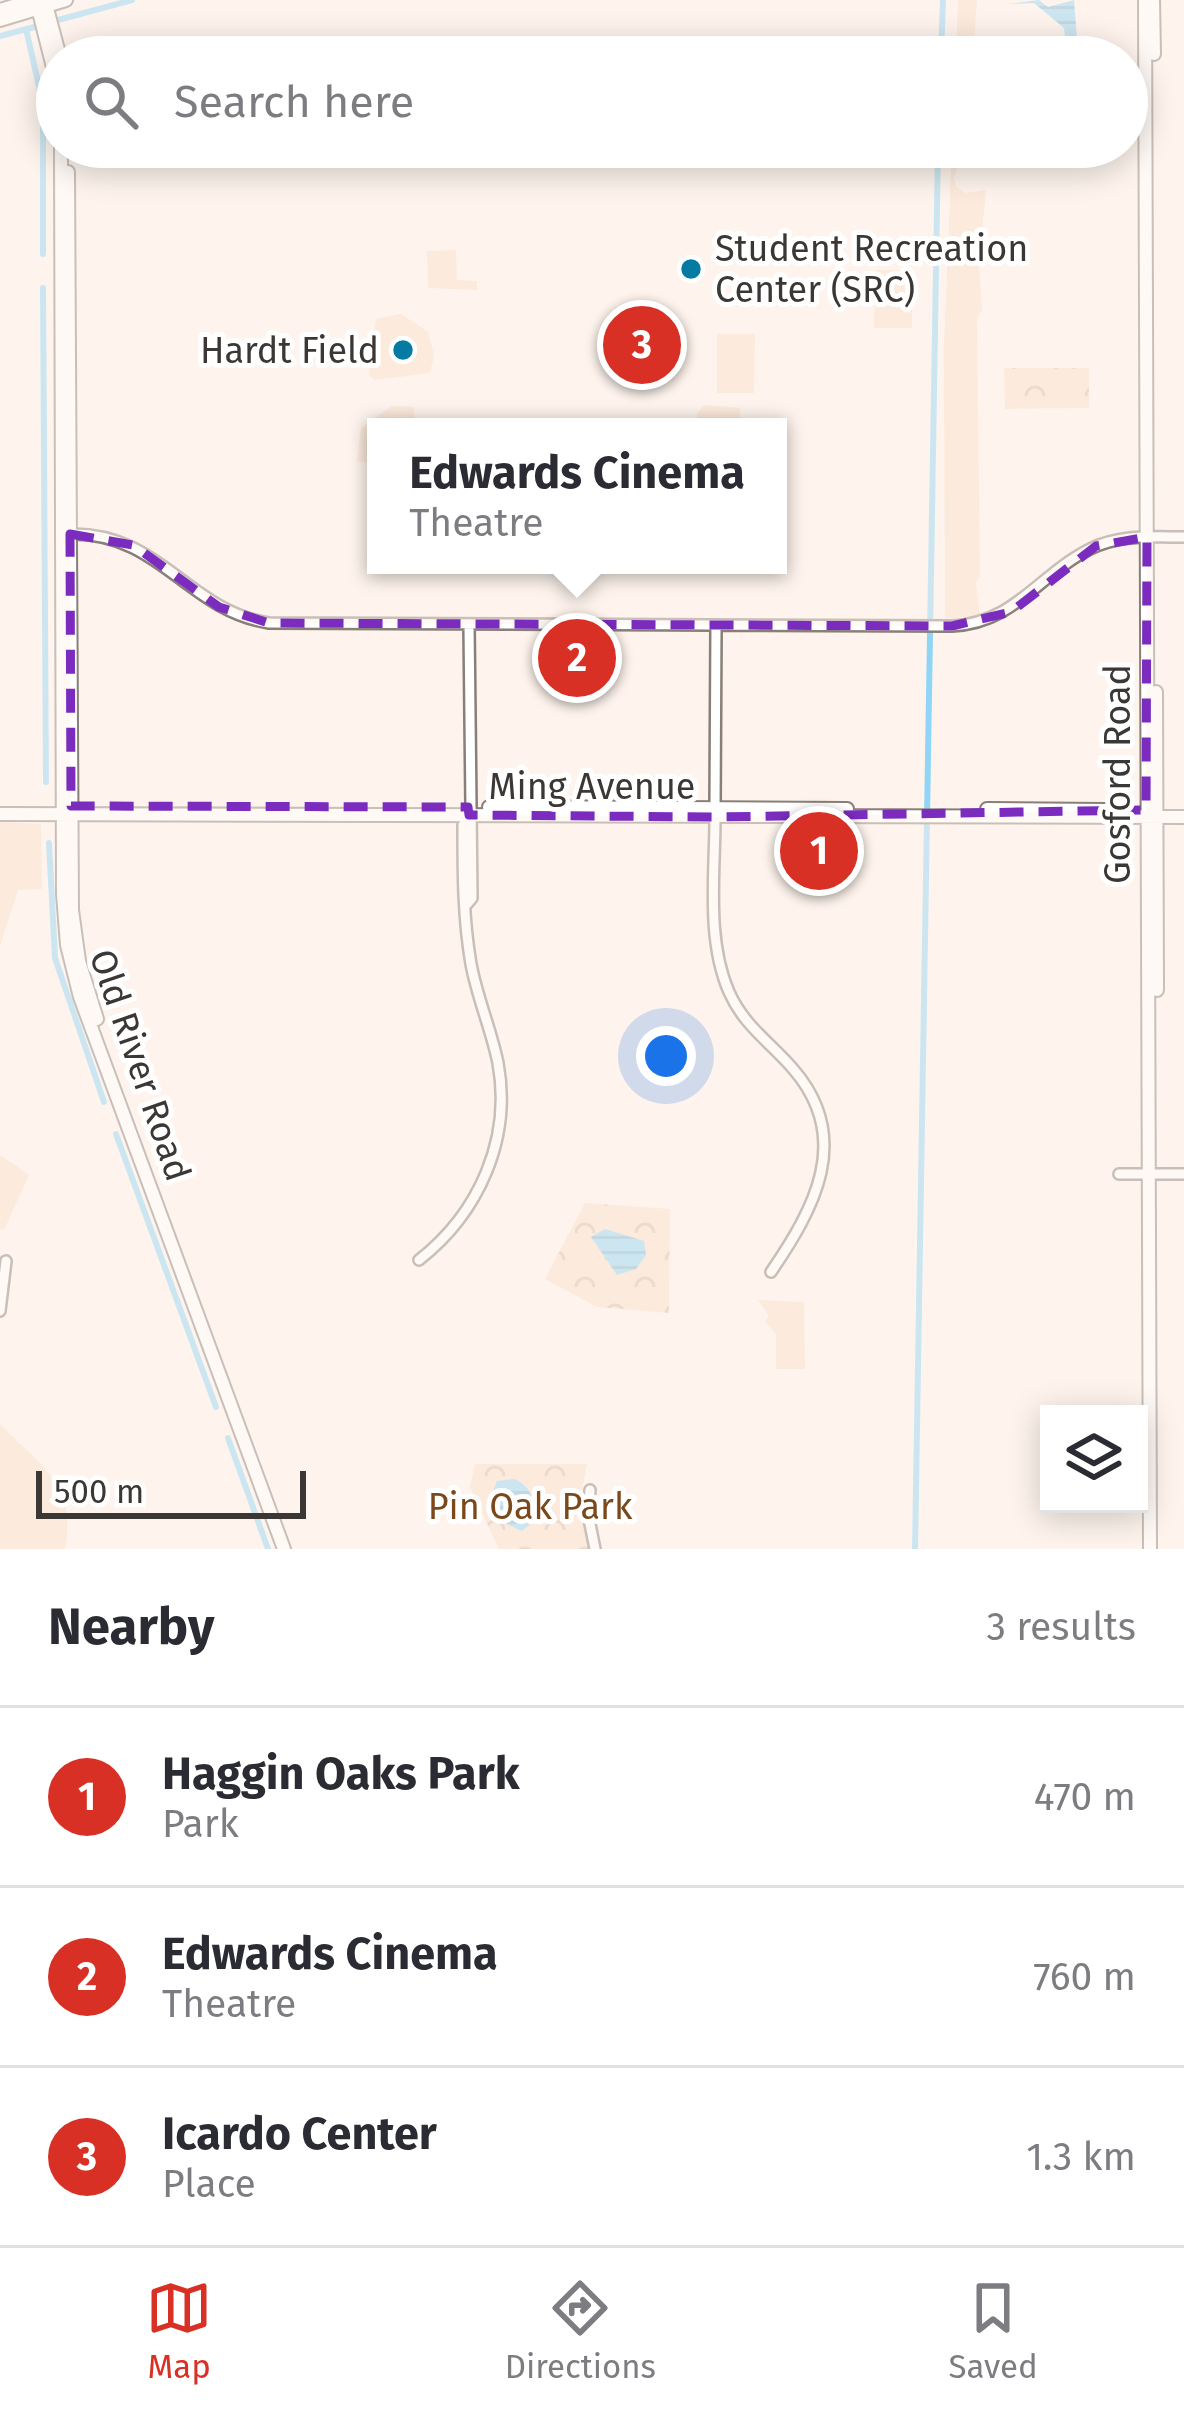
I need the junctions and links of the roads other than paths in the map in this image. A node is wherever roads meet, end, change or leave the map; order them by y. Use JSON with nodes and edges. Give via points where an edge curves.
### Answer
{"nodes":[{"id":1,"x":66,"y":0,"type":"edge"},
{"id":2,"x":1149,"y":0,"type":"edge"},
{"id":3,"x":40,"y":4,"type":"edge"},
{"id":4,"x":0,"y":10,"type":"edge"},
{"id":5,"x":0,"y":20,"type":"edge"},
{"id":6,"x":47,"y":36,"type":"edge"},
{"id":7,"x":53,"y":36,"type":"edge"},
{"id":8,"x":64,"y":168,"type":"edge"},
{"id":9,"x":68,"y":168,"type":"edge"},
{"id":10,"x":70,"y":534,"type":"junction"},
{"id":11,"x":1151,"y":537,"type":"junction"},
{"id":12,"x":1184,"y":537,"type":"edge"},
{"id":13,"x":469,"y":625,"type":"junction"},
{"id":14,"x":716,"y":626,"type":"junction"},
{"id":15,"x":868,"y":809,"type":"junction"},
{"id":16,"x":0,"y":810,"type":"edge"},
{"id":17,"x":66,"y":810,"type":"junction"},
{"id":18,"x":468,"y":811,"type":"junction"},
{"id":19,"x":715,"y":813,"type":"junction"},
{"id":20,"x":931,"y":813,"type":"junction"},
{"id":21,"x":1151,"y":814,"type":"junction"},
{"id":22,"x":1184,"y":814,"type":"edge"},
{"id":23,"x":836,"y":817,"type":"junction"},
{"id":24,"x":1147,"y":918,"type":"junction"},
{"id":25,"x":1156,"y":965,"type":"junction"},
{"id":26,"x":1153,"y":1173,"type":"junction"},
{"id":27,"x":1119,"y":1174,"type":"dead end"},
{"id":28,"x":1184,"y":1174,"type":"edge"},
{"id":29,"x":419,"y":1260,"type":"dead end"},
{"id":30,"x":6,"y":1261,"type":"dead end"},
{"id":31,"x":771,"y":1272,"type":"dead end"},
{"id":32,"x":0,"y":1311,"type":"edge"},
{"id":33,"x":590,"y":1490,"type":"dead end"},
{"id":34,"x":288,"y":1549,"type":"edge"},
{"id":35,"x":595,"y":1549,"type":"edge"},
{"id":36,"x":1154,"y":1549,"type":"edge"}],
"edges":[{"from":1,"to":3,"type":"main road"},
{"from":2,"to":11,"type":"main road","name":"Gosford Road"},
{"from":3,"to":4,"type":"main road"},
{"from":3,"to":5,"type":"main road"},
{"from":3,"to":6,"type":"main road"},
{"from":3,"to":7,"type":"main road"},
{"from":8,"to":17,"type":"main road","name":"Old River Road"},
{"from":9,"to":10,"type":"main road","name":"Old River Road"},
{"from":10,"to":13,"type":"street","via":[[133,544],[219,607],[258,622]]},
{"from":10,"to":17,"type":"main road","name":"Old River Road"},
{"from":11,"to":12,"type":"street"},
{"from":11,"to":14,"type":"street","via":[[1087,550],[1011,612],[980,623]]},
{"from":11,"to":21,"type":"main road","name":"Gosford Road"},
{"from":13,"to":14,"type":"street"},
{"from":13,"to":18,"type":"street"},
{"from":14,"to":19,"type":"street"},
{"from":15,"to":19,"type":"main road","name":"Ming Avenue"},
{"from":15,"to":20,"type":"main road","name":"Ming Avenue"},
{"from":15,"to":23,"type":"main road"},
{"from":16,"to":17,"type":"main road","name":"Ming Avenue"},
{"from":17,"to":18,"type":"main road","name":"Ming Avenue"},
{"from":17,"to":34,"type":"main road","name":"Old River Road","via":[[65,928],[80,997]]},
{"from":18,"to":19,"type":"main road","name":"Ming Avenue"},
{"from":18,"to":29,"type":"street","via":[[471,962],[499,1071],[499,1126],[476,1197]]},
{"from":19,"to":23,"type":"main road","name":"Ming Avenue"},
{"from":19,"to":31,"type":"street","via":[[715,930],[724,979],[752,1029],[802,1080],[824,1138],[817,1200]]},
{"from":20,"to":21,"type":"main road","name":"Ming Avenue"},
{"from":20,"to":23,"type":"main road","name":"Ming Avenue"},
{"from":21,"to":22,"type":"main road","name":"Ming Avenue"},
{"from":21,"to":24,"type":"main road","name":"Gosford Road"},
{"from":21,"to":25,"type":"main road","name":"Gosford Road"},
{"from":24,"to":25,"type":"main road"},
{"from":24,"to":26,"type":"main road","name":"Gosford Road"},
{"from":25,"to":26,"type":"main road","name":"Gosford Road"},
{"from":26,"to":27,"type":"street"},
{"from":26,"to":28,"type":"street"},
{"from":26,"to":36,"type":"main road","name":"Gosford Road"},
{"from":30,"to":32,"type":"street"},
{"from":33,"to":35,"type":"street"}]}
